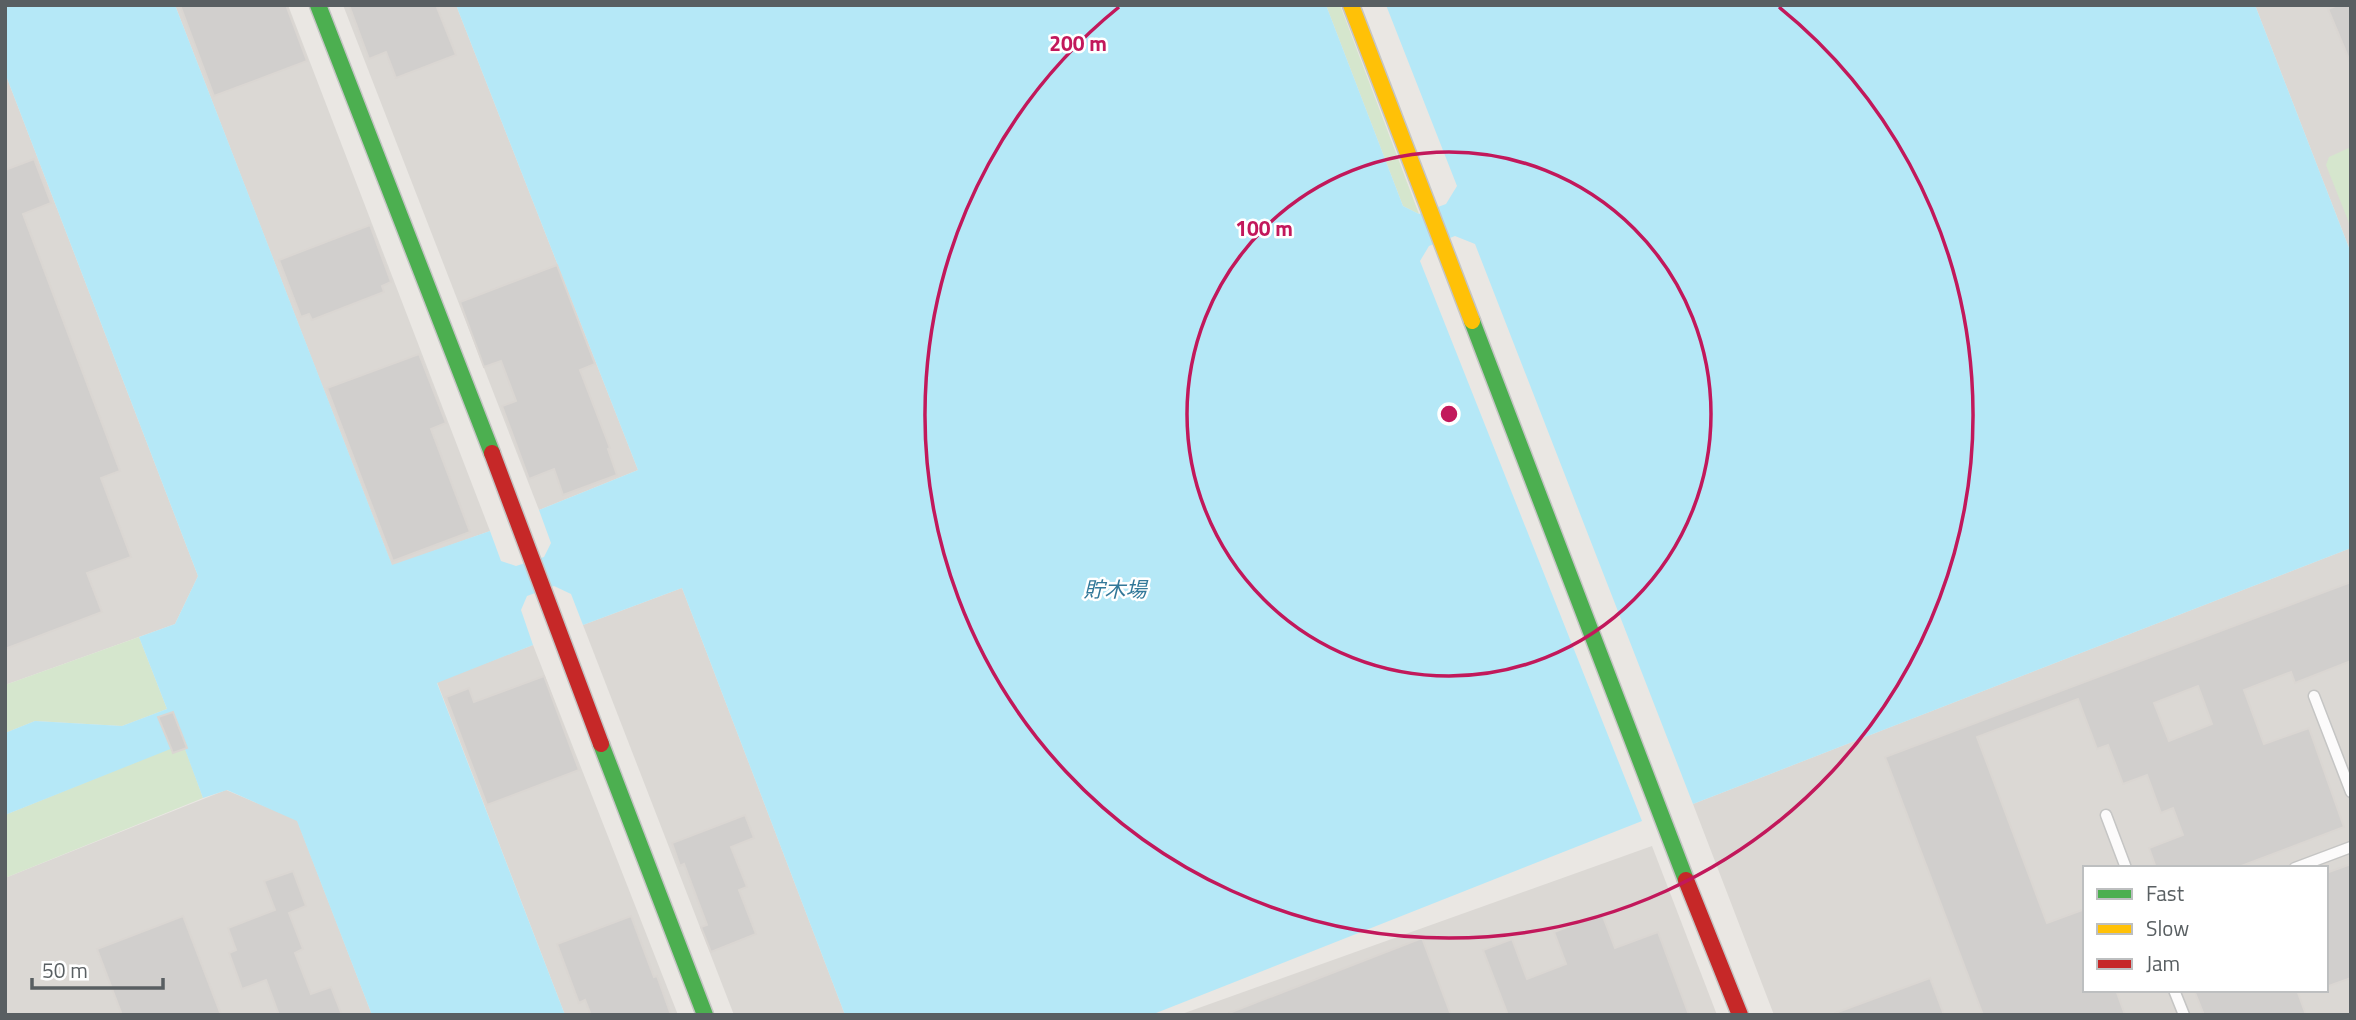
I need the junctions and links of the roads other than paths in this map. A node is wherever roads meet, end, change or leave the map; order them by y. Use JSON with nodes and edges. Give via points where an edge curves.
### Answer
{"nodes":[{"id":1,"x":318,"y":5,"type":"edge"},
{"id":2,"x":1351,"y":5,"type":"edge"},
{"id":3,"x":2314,"y":696,"type":"dead end"},
{"id":4,"x":2351,"y":792,"type":"edge"},
{"id":5,"x":2106,"y":815,"type":"dead end"},
{"id":6,"x":2351,"y":847,"type":"edge"},
{"id":7,"x":2125,"y":866,"type":"edge"},
{"id":8,"x":2300,"y":866,"type":"edge"},
{"id":9,"x":2175,"y":992,"type":"edge"},
{"id":10,"x":705,"y":1015,"type":"edge"},
{"id":11,"x":1740,"y":1015,"type":"edge"},
{"id":12,"x":2184,"y":1015,"type":"edge"}],
"edges":[{"from":1,"to":10,"type":"street"},
{"from":2,"to":11,"type":"street"},
{"from":3,"to":4,"type":"lane"},
{"from":5,"to":7,"type":"lane"},
{"from":6,"to":8,"type":"lane"},
{"from":9,"to":12,"type":"lane"}]}
